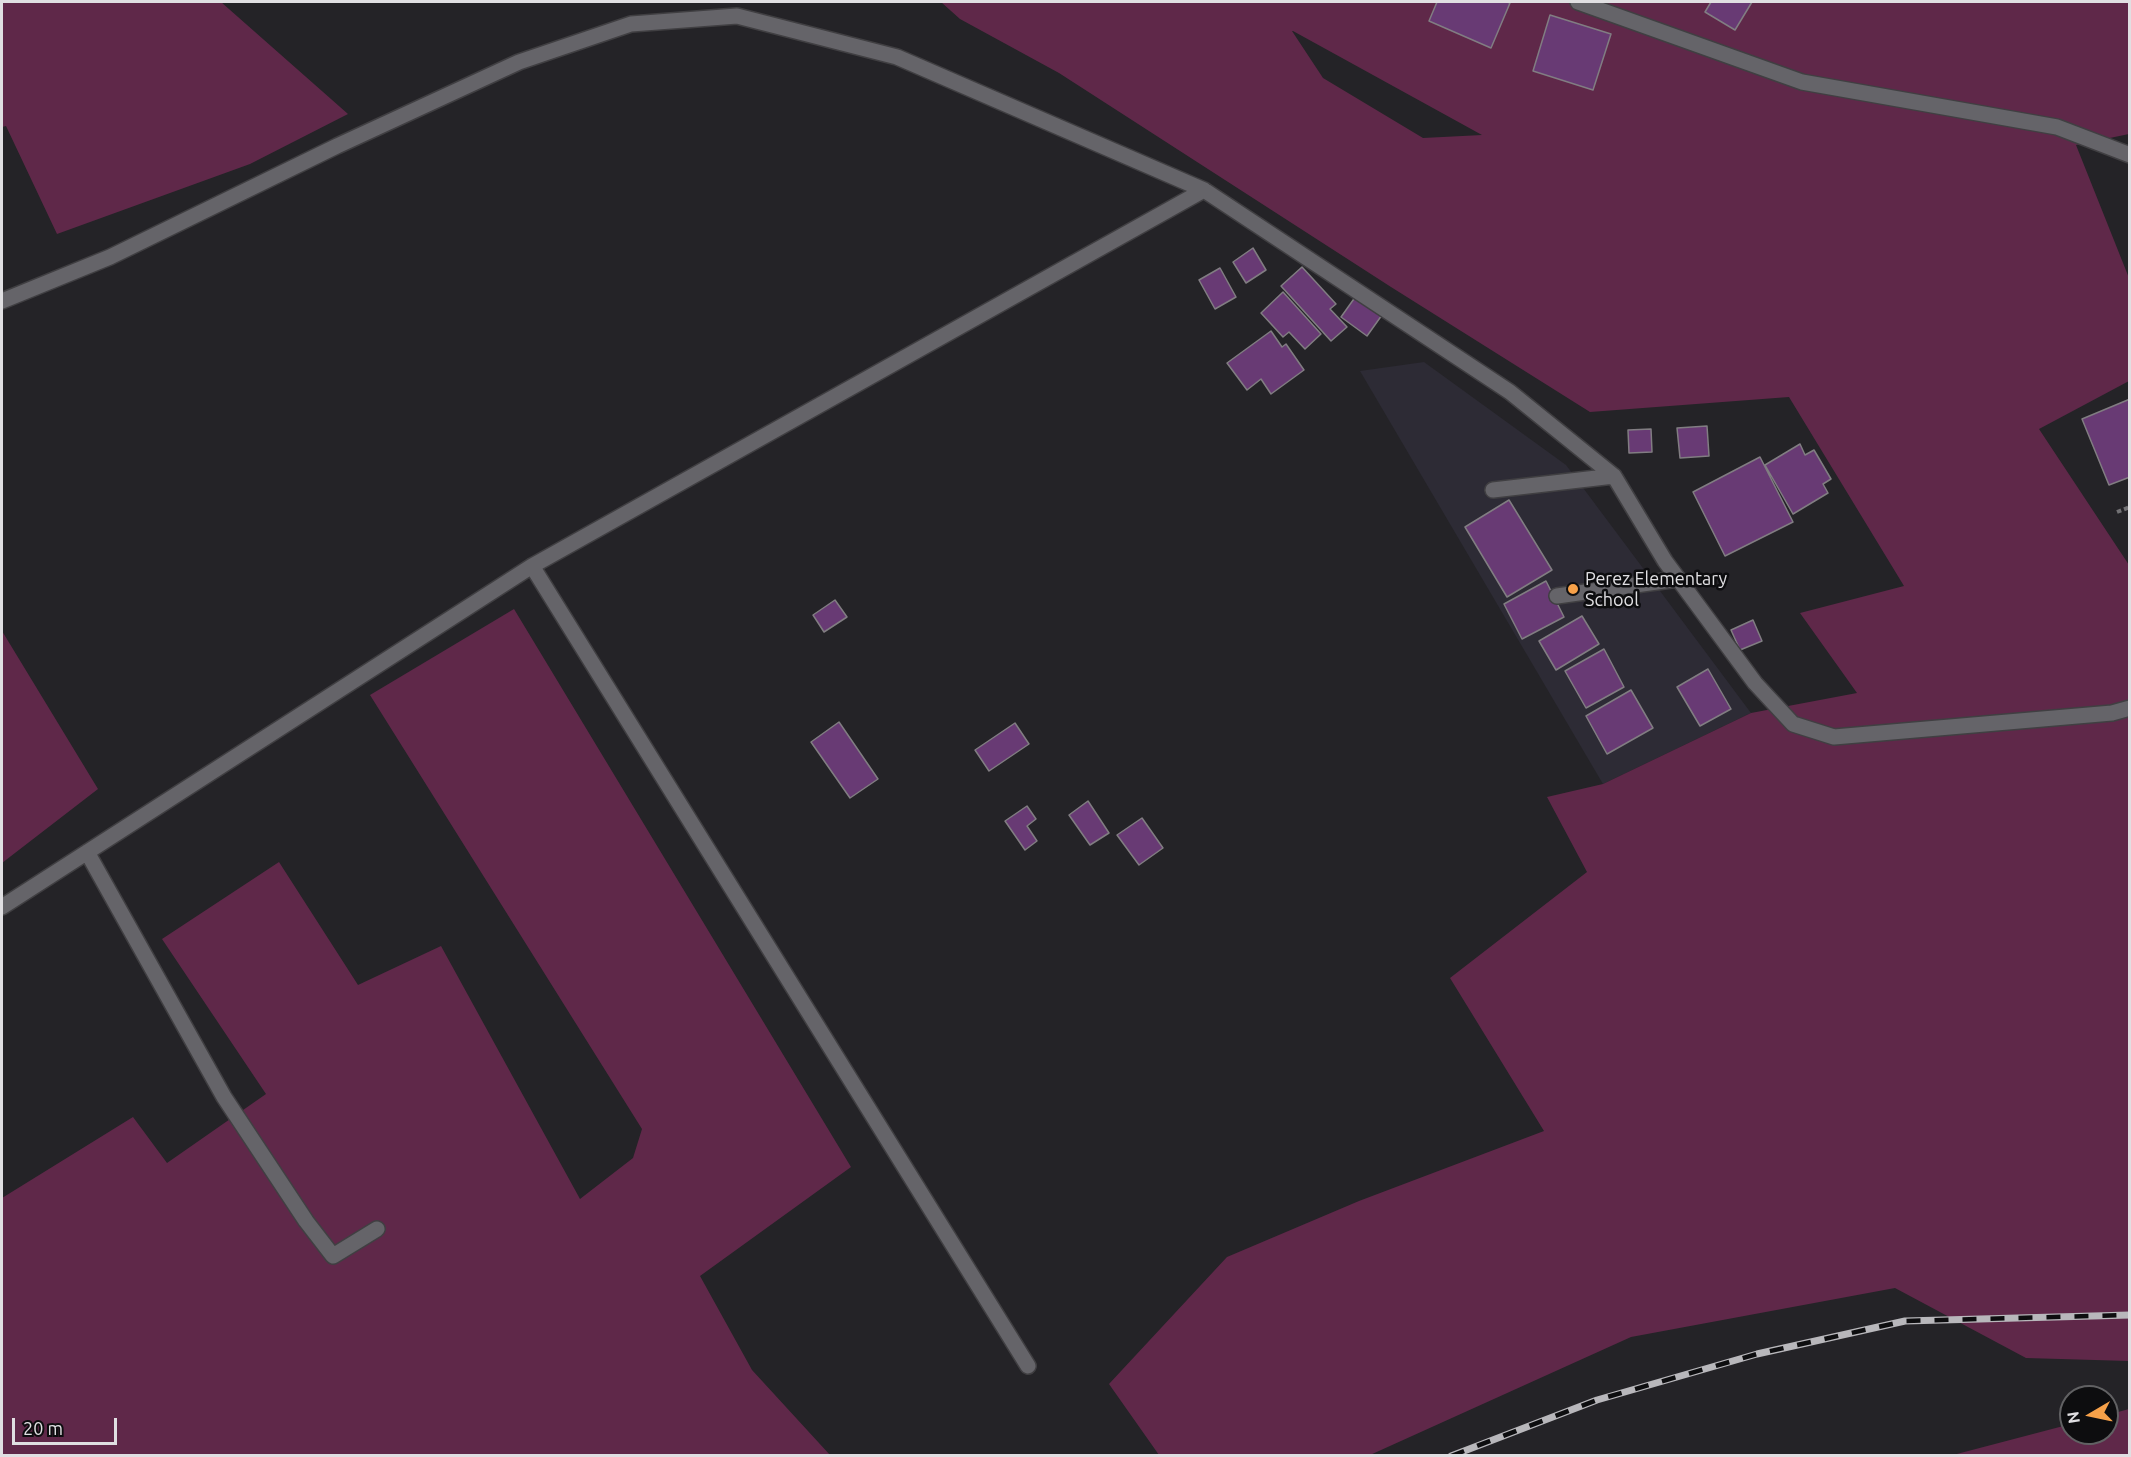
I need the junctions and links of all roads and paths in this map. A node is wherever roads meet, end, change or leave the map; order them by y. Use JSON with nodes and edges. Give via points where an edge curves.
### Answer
{"nodes":[{"id":1,"x":1578,"y":2,"type":"edge"},
{"id":2,"x":2130,"y":155,"type":"edge"},
{"id":3,"x":1204,"y":190,"type":"junction"},
{"id":4,"x":4,"y":294,"type":"edge"},
{"id":5,"x":1614,"y":476,"type":"junction"},
{"id":6,"x":1493,"y":490,"type":"dead end"},
{"id":7,"x":2130,"y":507,"type":"edge"},
{"id":8,"x":2117,"y":512,"type":"dead end"},
{"id":9,"x":532,"y":566,"type":"junction"},
{"id":10,"x":1678,"y":579,"type":"junction"},
{"id":11,"x":1557,"y":596,"type":"dead end"},
{"id":12,"x":2130,"y":708,"type":"edge"},
{"id":13,"x":87,"y":852,"type":"junction"},
{"id":14,"x":2,"y":907,"type":"edge"},
{"id":15,"x":376,"y":1229,"type":"dead end"},
{"id":16,"x":1028,"y":1366,"type":"dead end"}],
"edges":[{"from":1,"to":2,"type":"street","via":[[1802,82],[2057,127]]},
{"from":3,"to":4,"type":"street","via":[[897,57],[737,16],[631,24],[519,62],[110,257]]},
{"from":3,"to":5,"type":"street","via":[[1510,392]]},
{"from":3,"to":9,"type":"street"},
{"from":5,"to":6,"type":"street"},
{"from":5,"to":10,"type":"street"},
{"from":7,"to":8,"type":"path"},
{"from":9,"to":13,"type":"street"},
{"from":9,"to":16,"type":"street"},
{"from":10,"to":11,"type":"street"},
{"from":10,"to":12,"type":"street","via":[[1755,683],[1793,724],[1834,737],[2112,713]]},
{"from":13,"to":14,"type":"street"},
{"from":13,"to":15,"type":"street","via":[[224,1097],[306,1221],[333,1256]]}]}
